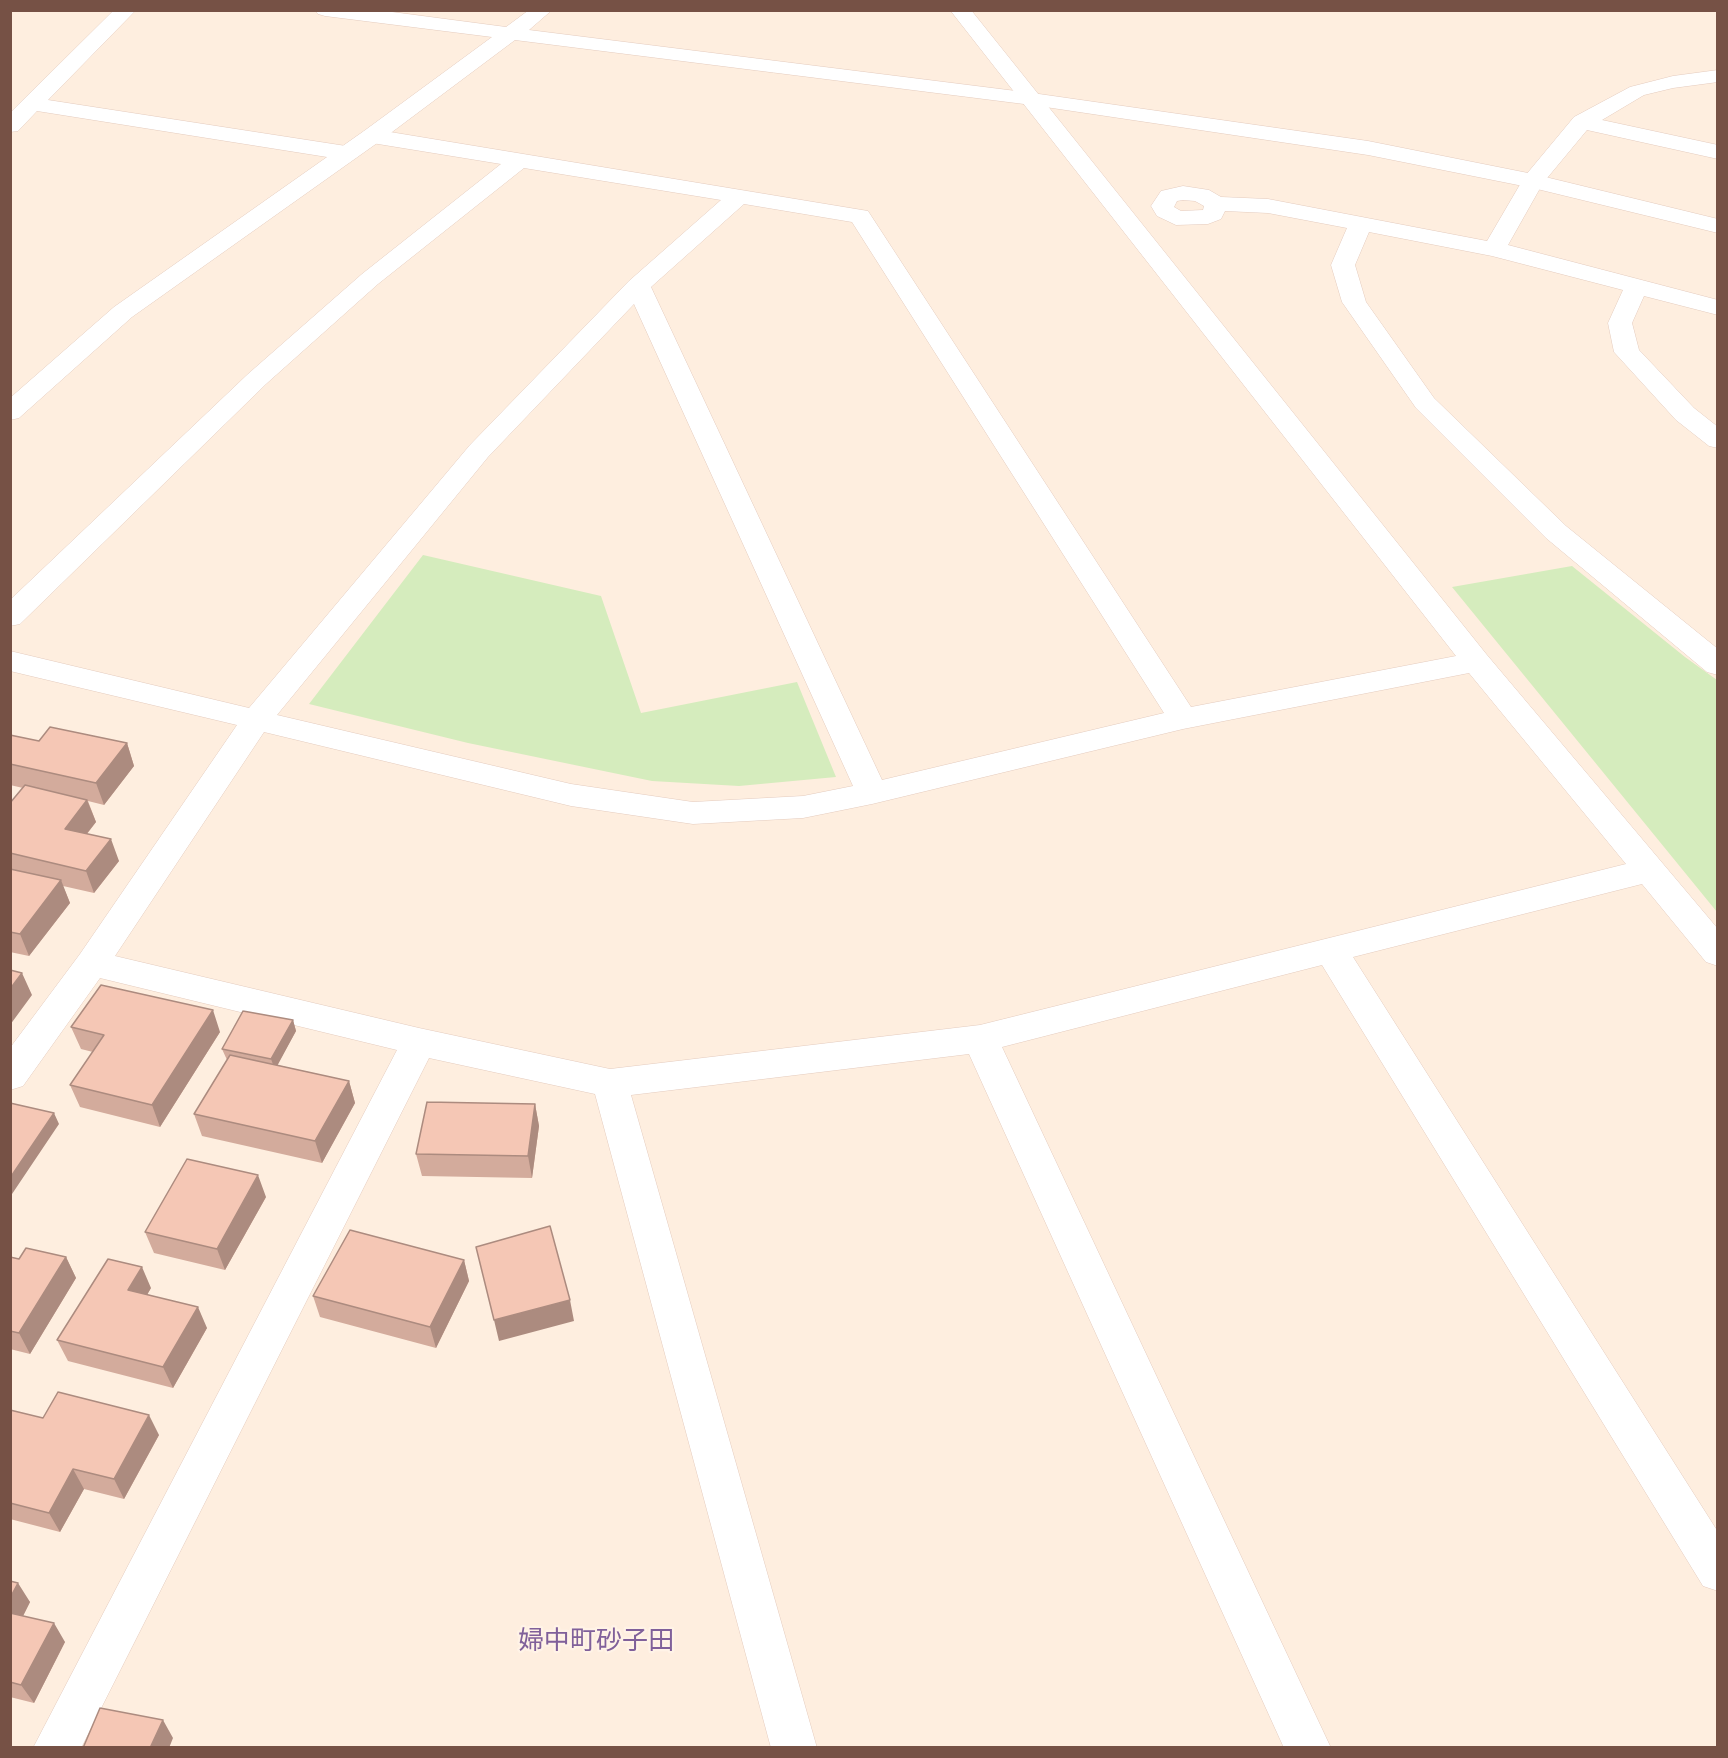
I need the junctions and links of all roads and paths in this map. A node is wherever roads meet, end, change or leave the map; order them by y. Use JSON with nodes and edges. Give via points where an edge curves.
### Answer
{"nodes":[{"id":1,"x":126,"y":10,"type":"edge"},
{"id":2,"x":325,"y":10,"type":"edge"},
{"id":3,"x":542,"y":10,"type":"edge"},
{"id":4,"x":960,"y":10,"type":"edge"},
{"id":5,"x":509,"y":33,"type":"junction"},
{"id":6,"x":1718,"y":76,"type":"edge"},
{"id":7,"x":1032,"y":99,"type":"junction"},
{"id":8,"x":32,"y":104,"type":"junction"},
{"id":9,"x":1582,"y":122,"type":"junction"},
{"id":10,"x":10,"y":126,"type":"edge"},
{"id":11,"x":372,"y":136,"type":"junction"},
{"id":12,"x":1718,"y":152,"type":"edge"},
{"id":13,"x":346,"y":153,"type":"junction"},
{"id":14,"x":517,"y":162,"type":"junction"},
{"id":15,"x":1533,"y":181,"type":"junction"},
{"id":16,"x":738,"y":196,"type":"junction"},
{"id":17,"x":1216,"y":204,"type":"dead end"},
{"id":18,"x":1361,"y":223,"type":"junction"},
{"id":19,"x":1718,"y":226,"type":"edge"},
{"id":20,"x":1494,"y":249,"type":"junction"},
{"id":21,"x":638,"y":286,"type":"junction"},
{"id":22,"x":1636,"y":288,"type":"junction"},
{"id":23,"x":1718,"y":308,"type":"edge"},
{"id":24,"x":10,"y":412,"type":"edge"},
{"id":25,"x":1718,"y":440,"type":"edge"},
{"id":26,"x":10,"y":617,"type":"edge"},
{"id":27,"x":10,"y":661,"type":"edge"},
{"id":28,"x":1476,"y":663,"type":"junction"},
{"id":29,"x":1718,"y":665,"type":"edge"},
{"id":30,"x":1183,"y":719,"type":"junction"},
{"id":31,"x":256,"y":720,"type":"junction"},
{"id":32,"x":872,"y":793,"type":"junction"},
{"id":33,"x":1650,"y":870,"type":"junction"},
{"id":34,"x":1330,"y":949,"type":"junction"},
{"id":35,"x":1718,"y":953,"type":"edge"},
{"id":36,"x":92,"y":963,"type":"junction"},
{"id":37,"x":980,"y":1038,"type":"junction"},
{"id":38,"x":419,"y":1042,"type":"junction"},
{"id":39,"x":10,"y":1076,"type":"edge"},
{"id":40,"x":609,"y":1083,"type":"junction"},
{"id":41,"x":1718,"y":1571,"type":"edge"},
{"id":42,"x":56,"y":1748,"type":"edge"},
{"id":43,"x":794,"y":1748,"type":"edge"},
{"id":44,"x":1308,"y":1748,"type":"edge"}],
"edges":[{"from":1,"to":8,"type":"street"},
{"from":2,"to":5,"type":"street"},
{"from":3,"to":5,"type":"street"},
{"from":4,"to":7,"type":"street"},
{"from":5,"to":7,"type":"street"},
{"from":5,"to":11,"type":"street"},
{"from":6,"to":9,"type":"street","via":[[1637,91]]},
{"from":7,"to":15,"type":"street","via":[[1368,148]]},
{"from":7,"to":28,"type":"street"},
{"from":8,"to":10,"type":"street"},
{"from":8,"to":13,"type":"street"},
{"from":9,"to":12,"type":"street"},
{"from":9,"to":15,"type":"street"},
{"from":11,"to":13,"type":"street"},
{"from":11,"to":14,"type":"street"},
{"from":13,"to":24,"type":"street","via":[[123,312]]},
{"from":14,"to":16,"type":"street"},
{"from":14,"to":26,"type":"street","via":[[370,279],[257,379]]},
{"from":15,"to":19,"type":"street"},
{"from":15,"to":20,"type":"street"},
{"from":16,"to":21,"type":"street"},
{"from":16,"to":30,"type":"street","via":[[860,216]]},
{"from":17,"to":18,"type":"street","via":[[1268,206]]},
{"from":18,"to":20,"type":"street"},
{"from":18,"to":29,"type":"street","via":[[1343,265],[1354,302],[1425,403],[1556,532]]},
{"from":20,"to":22,"type":"street"},
{"from":21,"to":31,"type":"street","via":[[479,451]]},
{"from":21,"to":32,"type":"street"},
{"from":22,"to":23,"type":"street"},
{"from":22,"to":25,"type":"street","via":[[1620,323],[1627,352],[1685,414]]},
{"from":27,"to":31,"type":"street"},
{"from":28,"to":30,"type":"street"},
{"from":28,"to":33,"type":"street"},
{"from":30,"to":32,"type":"street"},
{"from":31,"to":32,"type":"street","via":[[571,795],[693,813],[803,807]]},
{"from":31,"to":36,"type":"street"},
{"from":33,"to":34,"type":"street"},
{"from":33,"to":35,"type":"street"},
{"from":34,"to":37,"type":"street"},
{"from":34,"to":41,"type":"street"},
{"from":36,"to":38,"type":"street"},
{"from":36,"to":39,"type":"street"},
{"from":37,"to":40,"type":"street"},
{"from":37,"to":44,"type":"street"},
{"from":38,"to":40,"type":"street"},
{"from":38,"to":42,"type":"street"},
{"from":40,"to":43,"type":"street"}]}
